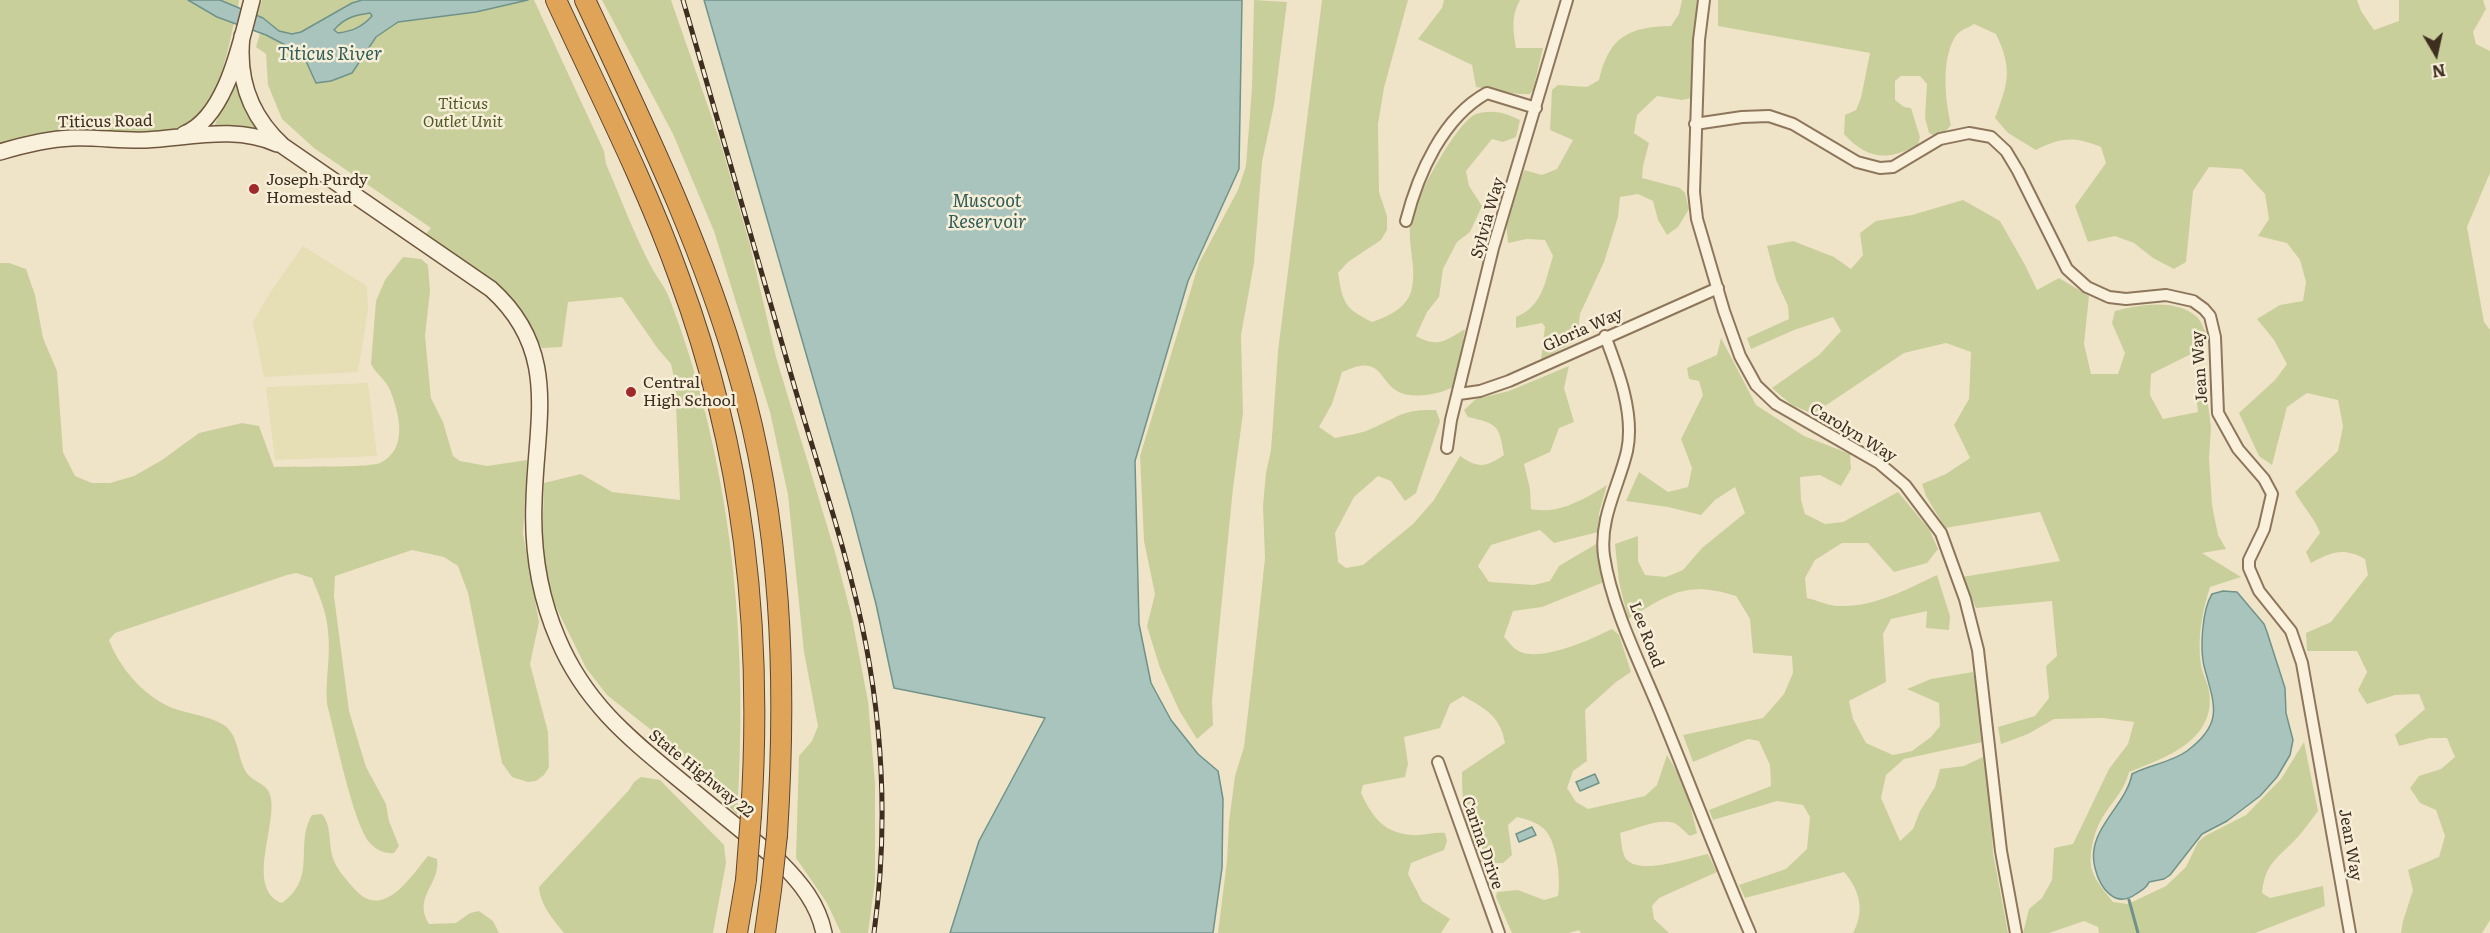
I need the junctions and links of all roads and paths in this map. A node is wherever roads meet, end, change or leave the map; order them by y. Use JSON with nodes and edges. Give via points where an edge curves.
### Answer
{"nodes":[{"id":1,"x":585,"y":0,"type":"edge"},
{"id":2,"x":1567,"y":0,"type":"edge"},
{"id":3,"x":1704,"y":0,"type":"edge"},
{"id":4,"x":251,"y":2,"type":"edge"},
{"id":5,"x":557,"y":2,"type":"edge"},
{"id":6,"x":242,"y":36,"type":"junction"},
{"id":7,"x":1536,"y":108,"type":"junction"},
{"id":8,"x":1695,"y":124,"type":"junction"},
{"id":9,"x":176,"y":137,"type":"junction"},
{"id":10,"x":283,"y":146,"type":"junction"},
{"id":11,"x":0,"y":152,"type":"edge"},
{"id":12,"x":1406,"y":221,"type":"dead end"},
{"id":13,"x":1718,"y":288,"type":"junction"},
{"id":14,"x":1605,"y":336,"type":"junction"},
{"id":15,"x":1459,"y":394,"type":"junction"},
{"id":16,"x":1447,"y":448,"type":"dead end"},
{"id":17,"x":1438,"y":762,"type":"dead end"},
{"id":18,"x":737,"y":933,"type":"edge"},
{"id":19,"x":765,"y":933,"type":"edge"},
{"id":20,"x":824,"y":933,"type":"edge"},
{"id":21,"x":1499,"y":933,"type":"edge"},
{"id":22,"x":1750,"y":933,"type":"edge"},
{"id":23,"x":2016,"y":933,"type":"edge"},
{"id":24,"x":2350,"y":933,"type":"edge"}],
"edges":[{"from":1,"to":19,"type":"highway","bridge":true,"via":[[688,225],[722,320],[752,427],[778,592],[782,705],[777,835]]},
{"from":2,"to":7,"type":"street","name":"Sylvia Way"},
{"from":3,"to":8,"type":"street","name":"Carolyn Way"},
{"from":4,"to":6,"type":"main road"},
{"from":5,"to":18,"type":"highway","bridge":true,"via":[[679,276],[726,433],[752,595],[756,705],[746,880]]},
{"from":6,"to":9,"type":"main road","name":"Titicus Road","via":[[226,85],[212,111],[191,132]]},
{"from":6,"to":10,"type":"main road","via":[[240,69],[248,98],[260,123]]},
{"from":7,"to":12,"type":"street","via":[[1487,93],[1470,102],[1455,118],[1420,174]]},
{"from":7,"to":15,"type":"street","name":"Sylvia Way","via":[[1493,248]]},
{"from":8,"to":13,"type":"street","name":"Carolyn Way","via":[[1697,219]]},
{"from":8,"to":24,"type":"street","name":"Jean Way","via":[[1769,116],[1793,124],[1857,162],[1880,168],[1896,165],[1940,139],[1969,133],[1990,137],[2006,151],[2018,171],[2067,269],[2087,287],[2109,297],[2166,295],[2193,301],[2210,316],[2215,337],[2218,413],[2238,450],[2272,494],[2249,568],[2259,591],[2291,631],[2301,663]]},
{"from":9,"to":10,"type":"main road","name":"Titicus Road","via":[[235,134]]},
{"from":9,"to":11,"type":"main road","name":"Titicus Road","via":[[72,138]]},
{"from":10,"to":20,"type":"main road","name":"State Highway 22","via":[[490,289],[522,323],[539,370],[536,559],[544,601],[557,638],[583,686],[608,718],[793,875],[813,902]]},
{"from":13,"to":14,"type":"street","name":"Gloria Way"},
{"from":13,"to":23,"type":"street","name":"Carolyn Way","via":[[1740,356],[1756,385],[1776,404],[1879,463],[1905,485],[1941,533],[1978,650],[2001,851]]},
{"from":14,"to":15,"type":"street","name":"Gloria Way","via":[[1509,381]]},
{"from":14,"to":22,"type":"street","name":"Lee Road","via":[[1626,402],[1628,435],[1605,522],[1604,557],[1631,640]]},
{"from":15,"to":16,"type":"street","name":"Sylvia Way"},
{"from":17,"to":21,"type":"street","name":"Carina Drive"}]}
